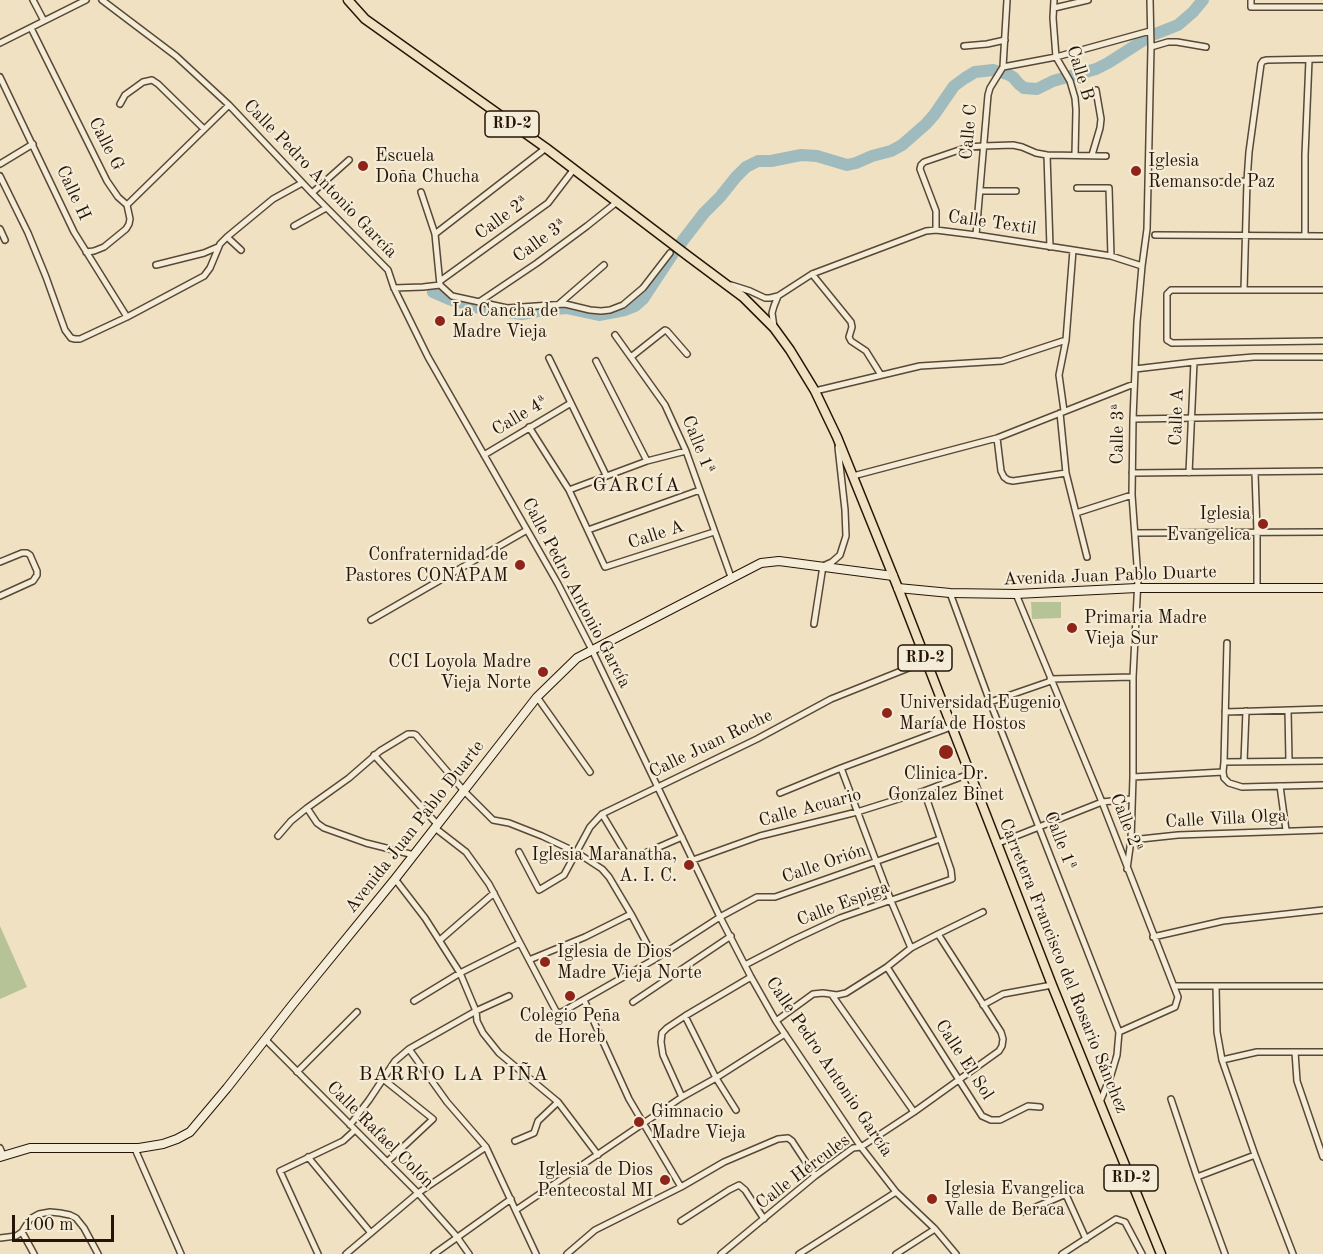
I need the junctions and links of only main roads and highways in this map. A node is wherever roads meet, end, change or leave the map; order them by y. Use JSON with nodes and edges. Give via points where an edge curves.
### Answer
{"nodes":[{"id":1,"x":348,"y":0,"type":"edge"},
{"id":2,"x":893,"y":576,"type":"junction"},
{"id":3,"x":898,"y":588,"type":"junction"},
{"id":4,"x":1323,"y":588,"type":"edge"},
{"id":5,"x":1,"y":1153,"type":"edge"},
{"id":6,"x":1161,"y":1254,"type":"edge"}],
"edges":[{"from":1,"to":2,"type":"main road","name":"Carretera Francisco del Rosario Sánchez","number":"RD-2","via":[[365,20],[546,148],[673,250],[688,256],[758,310],[790,350],[815,391]]},
{"from":2,"to":3,"type":"main road","name":"Carretera Francisco del Rosario Sánchez","number":"RD-2"},
{"from":2,"to":5,"type":"main road","name":"Avenida Juan Pablo Duarte","via":[[779,561],[760,563],[577,658],[537,697],[190,1132],[163,1144],[135,1149],[30,1148]]},
{"from":3,"to":4,"type":"main road","name":"Avenida Juan Pablo Duarte","via":[[1016,594],[1137,588]]},
{"from":3,"to":6,"type":"main road","name":"Carretera Francisco del Rosario Sánchez","number":"RD-2"}]}
